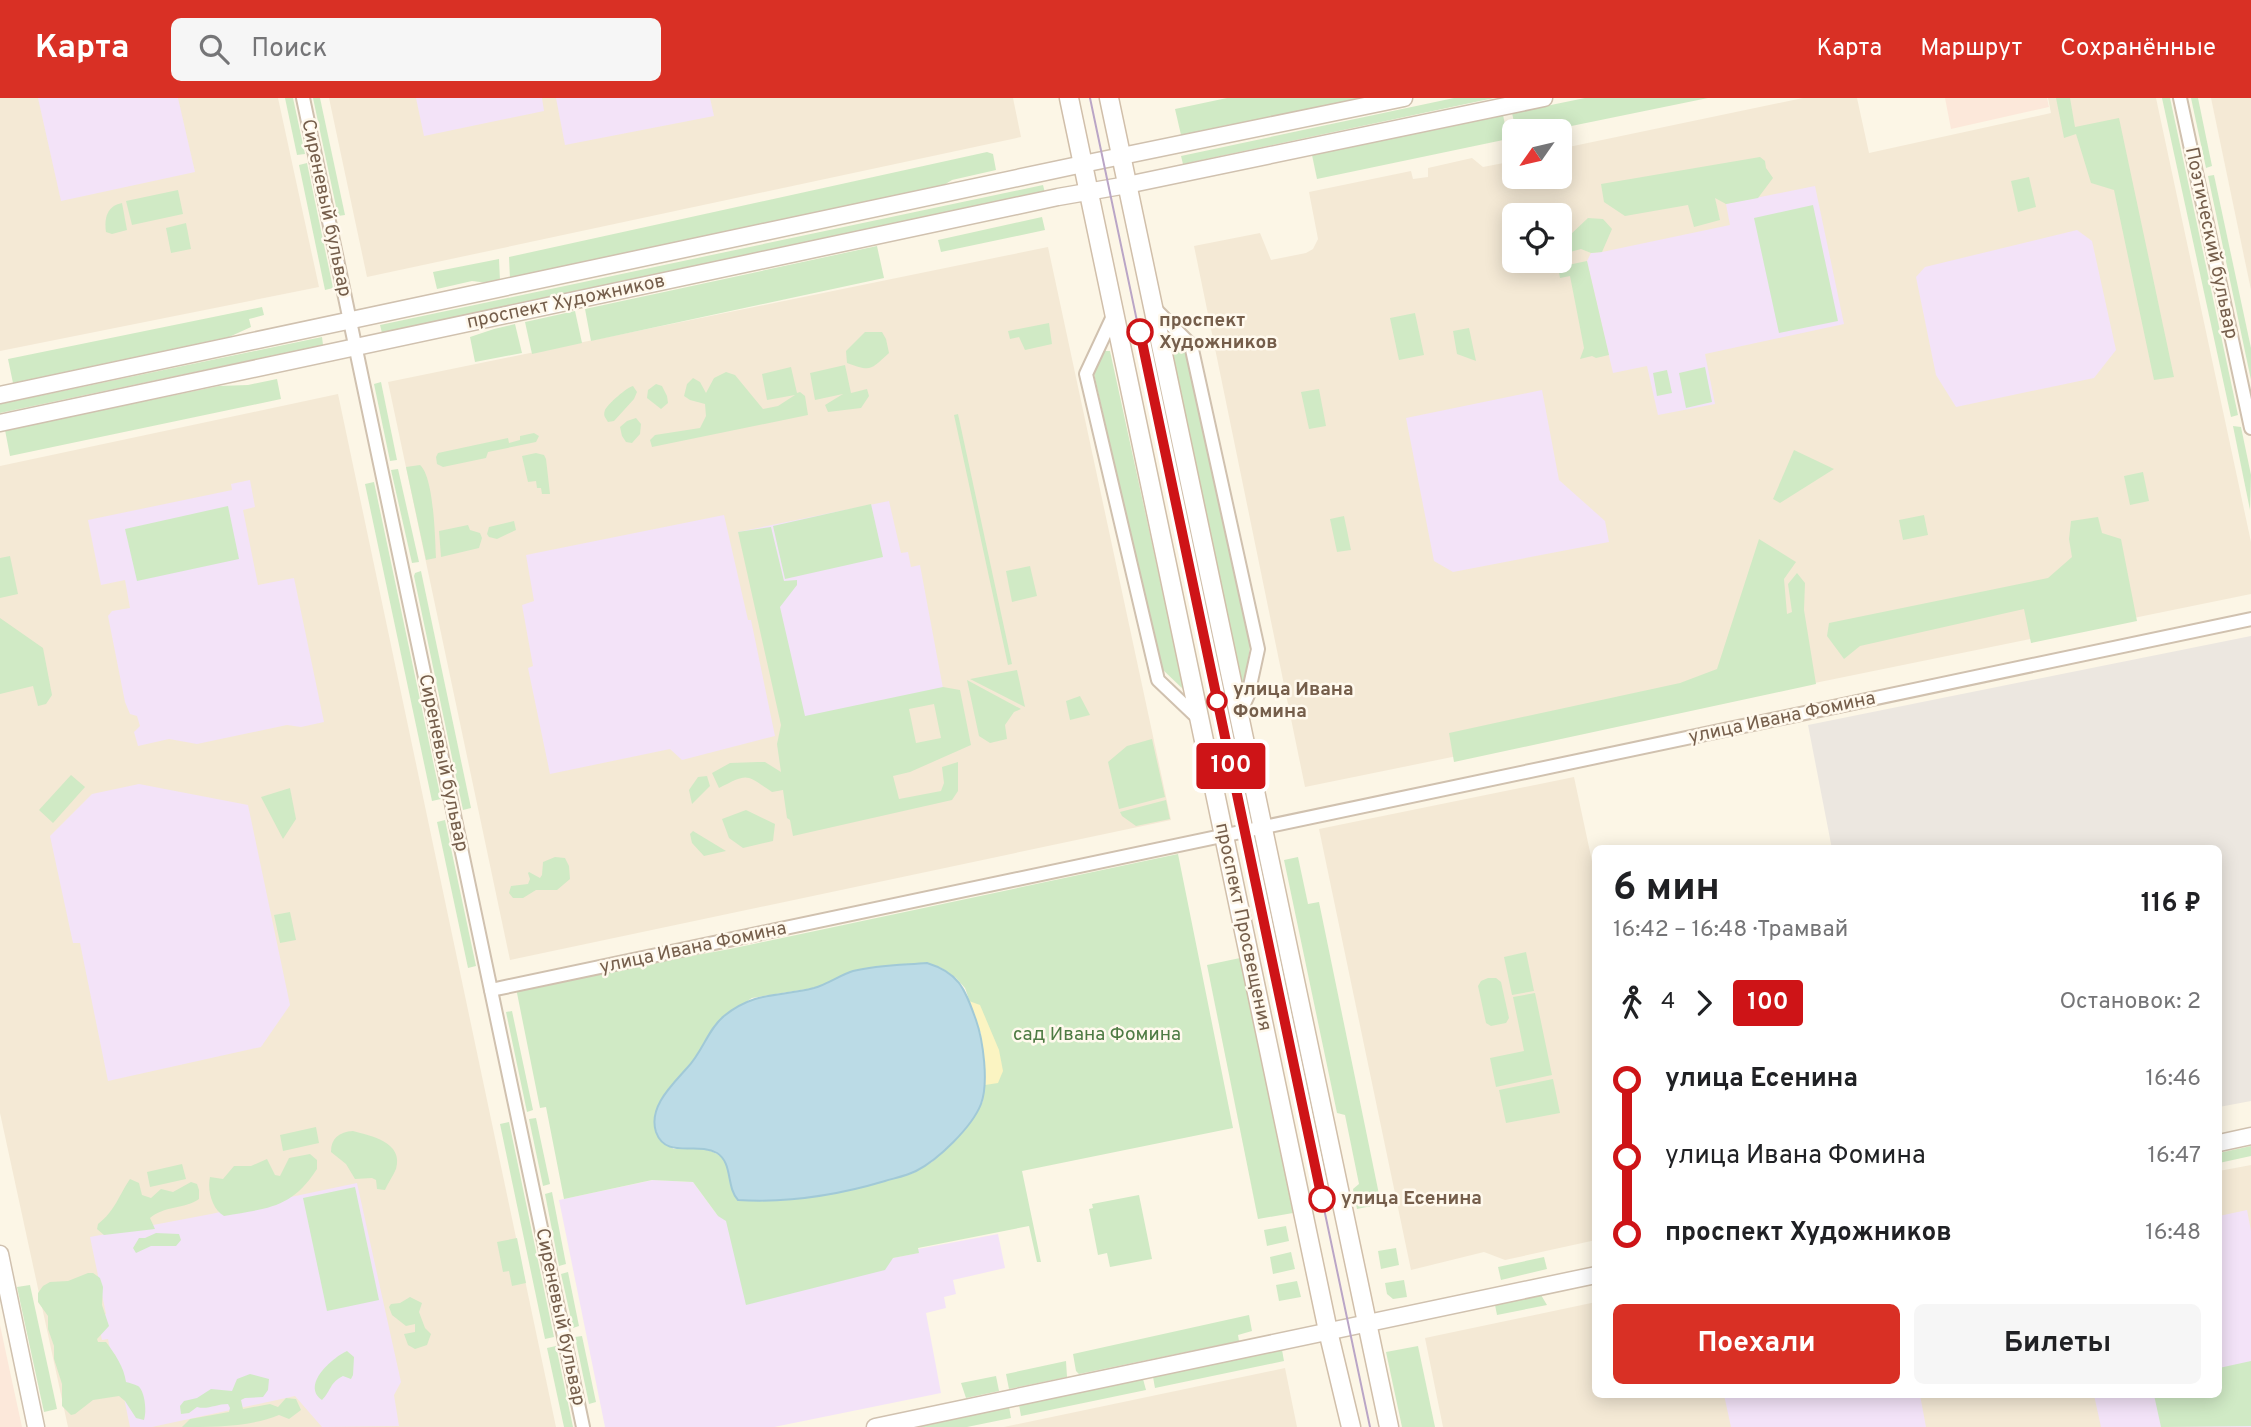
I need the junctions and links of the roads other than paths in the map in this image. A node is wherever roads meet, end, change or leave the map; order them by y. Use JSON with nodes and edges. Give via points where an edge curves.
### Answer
{"nodes":[{"id":1,"x":303,"y":98,"type":"edge"},
{"id":2,"x":1069,"y":98,"type":"edge"},
{"id":3,"x":1110,"y":98,"type":"edge"},
{"id":4,"x":1404,"y":98,"type":"edge"},
{"id":5,"x":1544,"y":98,"type":"edge"},
{"id":6,"x":2180,"y":98,"type":"edge"},
{"id":7,"x":1121,"y":157,"type":"junction"},
{"id":8,"x":1083,"y":164,"type":"junction"},
{"id":9,"x":1127,"y":185,"type":"junction"},
{"id":10,"x":1089,"y":190,"type":"junction"},
{"id":11,"x":1153,"y":307,"type":"junction"},
{"id":12,"x":1115,"y":314,"type":"junction"},
{"id":13,"x":350,"y":320,"type":"junction"},
{"id":14,"x":355,"y":347,"type":"junction"},
{"id":15,"x":0,"y":395,"type":"edge"},
{"id":16,"x":0,"y":423,"type":"edge"},
{"id":17,"x":2251,"y":428,"type":"edge"},
{"id":18,"x":2251,"y":619,"type":"edge"},
{"id":19,"x":1239,"y":715,"type":"junction"},
{"id":20,"x":1200,"y":720,"type":"junction"},
{"id":21,"x":1263,"y":827,"type":"junction"},
{"id":22,"x":1224,"y":836,"type":"junction"},
{"id":23,"x":491,"y":990,"type":"junction"},
{"id":24,"x":2251,"y":1136,"type":"edge"},
{"id":25,"x":2222,"y":1142,"type":"edge"},
{"id":26,"x":0,"y":1254,"type":"edge"},
{"id":27,"x":1592,"y":1276,"type":"edge"},
{"id":28,"x":1368,"y":1323,"type":"junction"},
{"id":29,"x":1328,"y":1331,"type":"junction"},
{"id":30,"x":36,"y":1427,"type":"edge"},
{"id":31,"x":583,"y":1427,"type":"edge"},
{"id":32,"x":875,"y":1427,"type":"edge"},
{"id":33,"x":1351,"y":1427,"type":"edge"},
{"id":34,"x":1389,"y":1427,"type":"edge"}],
"edges":[{"from":1,"to":13,"type":"street","name":"Сиреневый бульвар"},
{"from":2,"to":8,"type":"main road","name":"проспект Просвещения"},
{"from":3,"to":7,"type":"main road","name":"проспект Просвещения"},
{"from":4,"to":7,"type":"street","name":"проспект Художников"},
{"from":5,"to":9,"type":"street","name":"проспект Художников"},
{"from":6,"to":17,"type":"street","name":"Поэтический бульвар"},
{"from":7,"to":8,"type":"street","name":"проспект Художников"},
{"from":7,"to":9,"type":"main road","name":"проспект Просвещения"},
{"from":8,"to":10,"type":"main road","name":"проспект Просвещения"},
{"from":8,"to":13,"type":"street","name":"проспект Художников"},
{"from":9,"to":10,"type":"street","name":"проспект Художников"},
{"from":9,"to":11,"type":"main road","name":"проспект Просвещения"},
{"from":10,"to":12,"type":"main road","name":"проспект Просвещения"},
{"from":10,"to":14,"type":"street","name":"проспект Художников"},
{"from":11,"to":19,"type":"main road","name":"проспект Просвещения"},
{"from":11,"to":19,"type":"street","via":[[1191,345],[1258,649]]},
{"from":12,"to":20,"type":"main road","name":"проспект Просвещения"},
{"from":12,"to":20,"type":"street","via":[[1086,374],[1158,680]]},
{"from":13,"to":14,"type":"street","name":"Сиреневый бульвар"},
{"from":13,"to":15,"type":"street","name":"проспект Художников"},
{"from":14,"to":16,"type":"street","name":"проспект Художников"},
{"from":14,"to":23,"type":"street","name":"Сиреневый бульвар"},
{"from":18,"to":21,"type":"street","name":"улица Ивана Фомина"},
{"from":19,"to":21,"type":"main road","name":"проспект Просвещения"},
{"from":20,"to":22,"type":"main road","name":"проспект Просвещения"},
{"from":21,"to":22,"type":"street","name":"улица Ивана Фомина"},
{"from":21,"to":28,"type":"main road","name":"проспект Просвещения"},
{"from":22,"to":23,"type":"street","name":"улица Ивана Фомина"},
{"from":22,"to":29,"type":"main road","name":"проспект Просвещения"},
{"from":23,"to":31,"type":"street","name":"Сиреневый бульвар"},
{"from":24,"to":25,"type":"street"},
{"from":26,"to":30,"type":"street"},
{"from":27,"to":28,"type":"street"},
{"from":28,"to":29,"type":"street"},
{"from":28,"to":34,"type":"main road","name":"проспект Просвещения"},
{"from":29,"to":32,"type":"street"},
{"from":29,"to":33,"type":"main road","name":"проспект Просвещения"}]}
